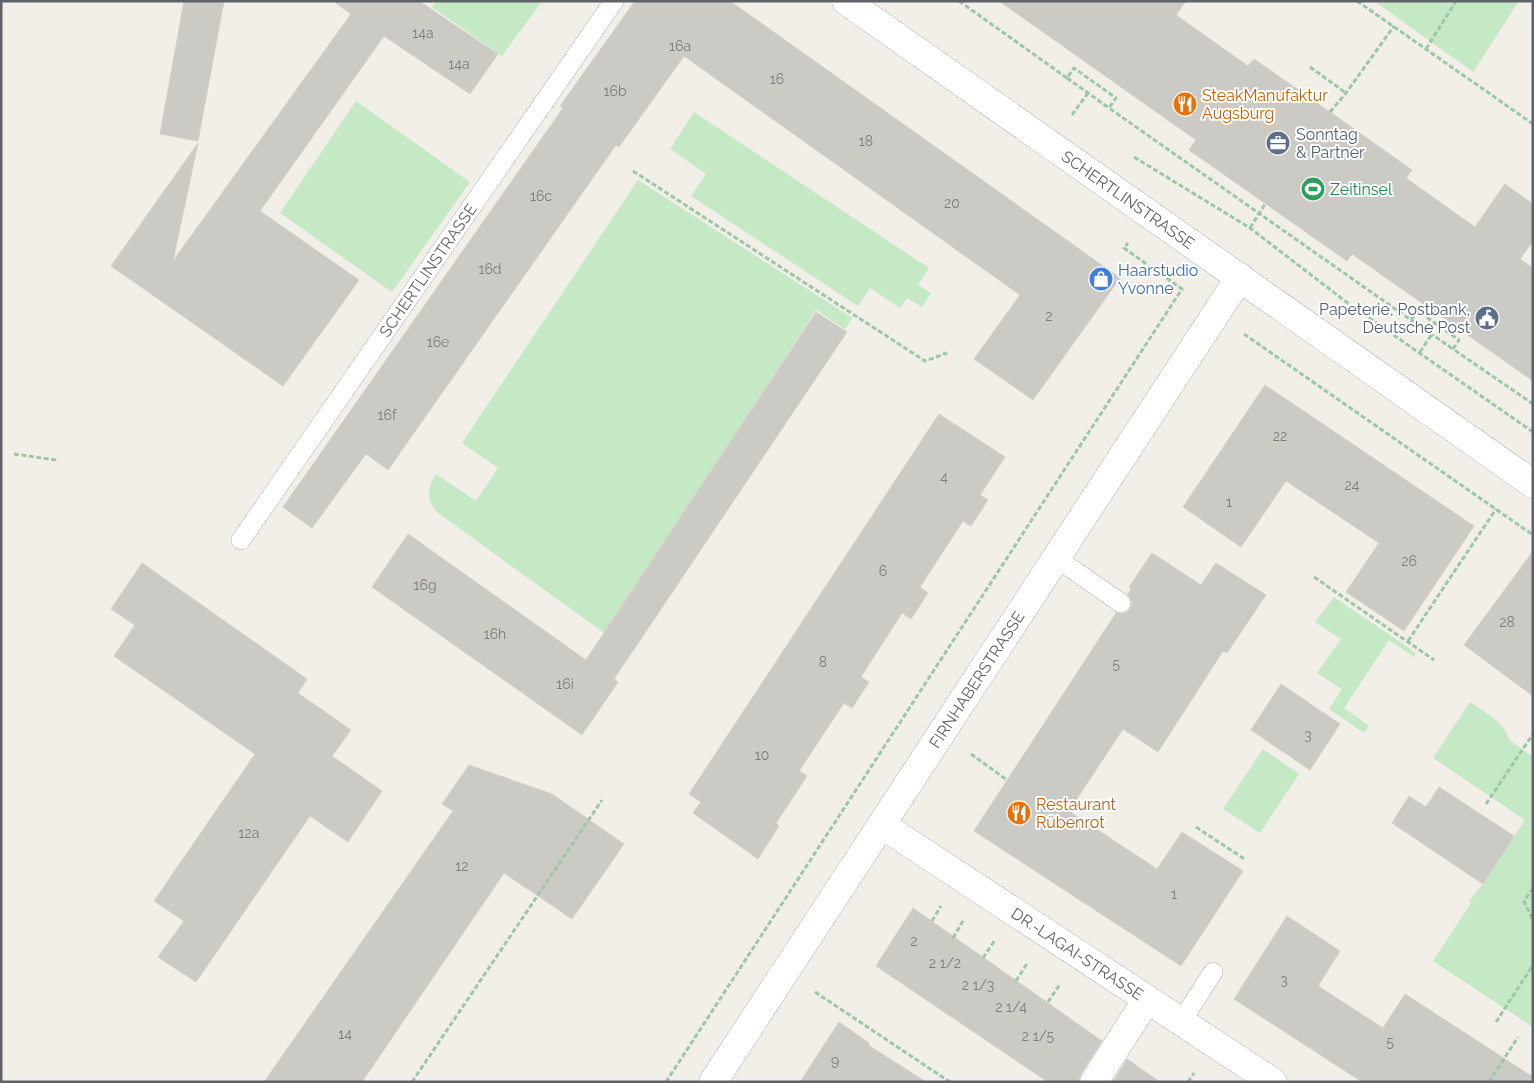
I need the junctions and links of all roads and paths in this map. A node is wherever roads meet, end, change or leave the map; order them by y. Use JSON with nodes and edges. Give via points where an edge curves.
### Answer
{"nodes":[{"id":1,"x":614,"y":1,"type":"edge"},
{"id":2,"x":846,"y":1,"type":"edge"},
{"id":3,"x":958,"y":1,"type":"edge"},
{"id":4,"x":1357,"y":1,"type":"edge"},
{"id":5,"x":1456,"y":1,"type":"edge"},
{"id":6,"x":1363,"y":3,"type":"edge"},
{"id":7,"x":1394,"y":26,"type":"junction"},
{"id":8,"x":1426,"y":49,"type":"junction"},
{"id":9,"x":1310,"y":67,"type":"dead end"},
{"id":10,"x":1067,"y":78,"type":"junction"},
{"id":11,"x":1088,"y":93,"type":"junction"},
{"id":12,"x":1346,"y":93,"type":"junction"},
{"id":13,"x":1109,"y":108,"type":"junction"},
{"id":14,"x":1064,"y":110,"type":"dead end"},
{"id":15,"x":1330,"y":112,"type":"dead end"},
{"id":16,"x":1072,"y":115,"type":"junction"},
{"id":17,"x":1080,"y":121,"type":"dead end"},
{"id":18,"x":1533,"y":124,"type":"edge"},
{"id":19,"x":1129,"y":154,"type":"dead end"},
{"id":20,"x":633,"y":171,"type":"dead end"},
{"id":21,"x":1265,"y":204,"type":"dead end"},
{"id":22,"x":1258,"y":213,"type":"junction"},
{"id":23,"x":1148,"y":214,"type":"junction"},
{"id":24,"x":1250,"y":228,"type":"junction"},
{"id":25,"x":1240,"y":277,"type":"junction"},
{"id":26,"x":1411,"y":320,"type":"junction"},
{"id":27,"x":1432,"y":334,"type":"junction"},
{"id":28,"x":1453,"y":349,"type":"junction"},
{"id":29,"x":1420,"y":352,"type":"junction"},
{"id":30,"x":947,"y":353,"type":"dead end"},
{"id":31,"x":1533,"y":404,"type":"edge"},
{"id":32,"x":1533,"y":432,"type":"edge"},
{"id":33,"x":14,"y":454,"type":"dead end"},
{"id":34,"x":56,"y":460,"type":"dead end"},
{"id":35,"x":1533,"y":484,"type":"edge"},
{"id":36,"x":1496,"y":509,"type":"dead end"},
{"id":37,"x":241,"y":540,"type":"dead end"},
{"id":38,"x":1056,"y":558,"type":"junction"},
{"id":39,"x":1314,"y":577,"type":"dead end"},
{"id":40,"x":1121,"y":602,"type":"dead end"},
{"id":41,"x":1408,"y":641,"type":"junction"},
{"id":42,"x":1434,"y":660,"type":"dead end"},
{"id":43,"x":1533,"y":734,"type":"edge"},
{"id":44,"x":965,"y":749,"type":"dead end"},
{"id":45,"x":1007,"y":780,"type":"dead end"},
{"id":46,"x":602,"y":800,"type":"dead end"},
{"id":47,"x":1486,"y":804,"type":"dead end"},
{"id":48,"x":882,"y":824,"type":"junction"},
{"id":49,"x":1196,"y":827,"type":"dead end"},
{"id":50,"x":1246,"y":860,"type":"dead end"},
{"id":51,"x":1533,"y":888,"type":"edge"},
{"id":52,"x":1533,"y":920,"type":"edge"},
{"id":53,"x":1533,"y":966,"type":"edge"},
{"id":54,"x":1213,"y":972,"type":"dead end"},
{"id":55,"x":812,"y":990,"type":"dead end"},
{"id":56,"x":1146,"y":1000,"type":"junction"},
{"id":57,"x":1181,"y":1022,"type":"junction"},
{"id":58,"x":1496,"y":1022,"type":"dead end"},
{"id":59,"x":1518,"y":1037,"type":"dead end"},
{"id":60,"x":412,"y":1082,"type":"edge"},
{"id":61,"x":666,"y":1082,"type":"edge"},
{"id":62,"x":713,"y":1082,"type":"edge"},
{"id":63,"x":950,"y":1082,"type":"edge"},
{"id":64,"x":1094,"y":1082,"type":"edge"},
{"id":65,"x":1273,"y":1082,"type":"edge"},
{"id":66,"x":1489,"y":1082,"type":"edge"}],
"edges":[{"from":1,"to":37,"type":"lane","name":"SCHERTLINSTRASSE"},
{"from":2,"to":23,"type":"street","name":"SCHERTLINSTRASSE"},
{"from":3,"to":10,"type":"path"},
{"from":4,"to":6,"type":"path"},
{"from":5,"to":8,"type":"path"},
{"from":6,"to":7,"type":"path"},
{"from":7,"to":8,"type":"path"},
{"from":7,"to":12,"type":"path"},
{"from":8,"to":18,"type":"path"},
{"from":9,"to":12,"type":"path"},
{"from":10,"to":11,"type":"path"},
{"from":10,"to":13,"type":"path","via":[[1074,68],[1116,98]]},
{"from":11,"to":13,"type":"path"},
{"from":11,"to":16,"type":"path"},
{"from":12,"to":15,"type":"path"},
{"from":13,"to":22,"type":"path"},
{"from":14,"to":16,"type":"path"},
{"from":16,"to":17,"type":"path"},
{"from":19,"to":24,"type":"path"},
{"from":20,"to":30,"type":"path","via":[[925,361]]},
{"from":21,"to":22,"type":"path"},
{"from":22,"to":24,"type":"path"},
{"from":22,"to":26,"type":"path"},
{"from":23,"to":25,"type":"street","name":"SCHERTLINSTRASSE"},
{"from":23,"to":61,"type":"path","via":[[1124,248],[1182,289]]},
{"from":24,"to":29,"type":"path","via":[[1349,304]]},
{"from":25,"to":35,"type":"street","name":"SCHERTLINSTRASSE"},
{"from":25,"to":38,"type":"street","name":"FIRNHABERSTRASSE"},
{"from":26,"to":27,"type":"path"},
{"from":26,"to":28,"type":"path","via":[[1418,311],[1459,340]]},
{"from":27,"to":28,"type":"path"},
{"from":27,"to":29,"type":"path"},
{"from":28,"to":31,"type":"path"},
{"from":29,"to":32,"type":"path"},
{"from":33,"to":34,"type":"path"},
{"from":36,"to":41,"type":"path"},
{"from":38,"to":40,"type":"lane"},
{"from":38,"to":48,"type":"street","name":"FIRNHABERSTRASSE"},
{"from":39,"to":41,"type":"path"},
{"from":41,"to":42,"type":"path"},
{"from":43,"to":47,"type":"path"},
{"from":44,"to":45,"type":"path"},
{"from":46,"to":60,"type":"path"},
{"from":48,"to":56,"type":"street","name":"DR.-LAGAI-STRASSE"},
{"from":48,"to":62,"type":"street","name":"FIRNHABERSTRASSE"},
{"from":49,"to":50,"type":"path"},
{"from":51,"to":52,"type":"path","via":[[1524,901]]},
{"from":53,"to":58,"type":"path"},
{"from":54,"to":57,"type":"lane"},
{"from":55,"to":63,"type":"path"},
{"from":56,"to":57,"type":"street","name":"DR.-LAGAI-STRASSE"},
{"from":56,"to":64,"type":"street"},
{"from":57,"to":65,"type":"street","name":"DR.-LAGAI-STRASSE"},
{"from":59,"to":66,"type":"path"}]}
